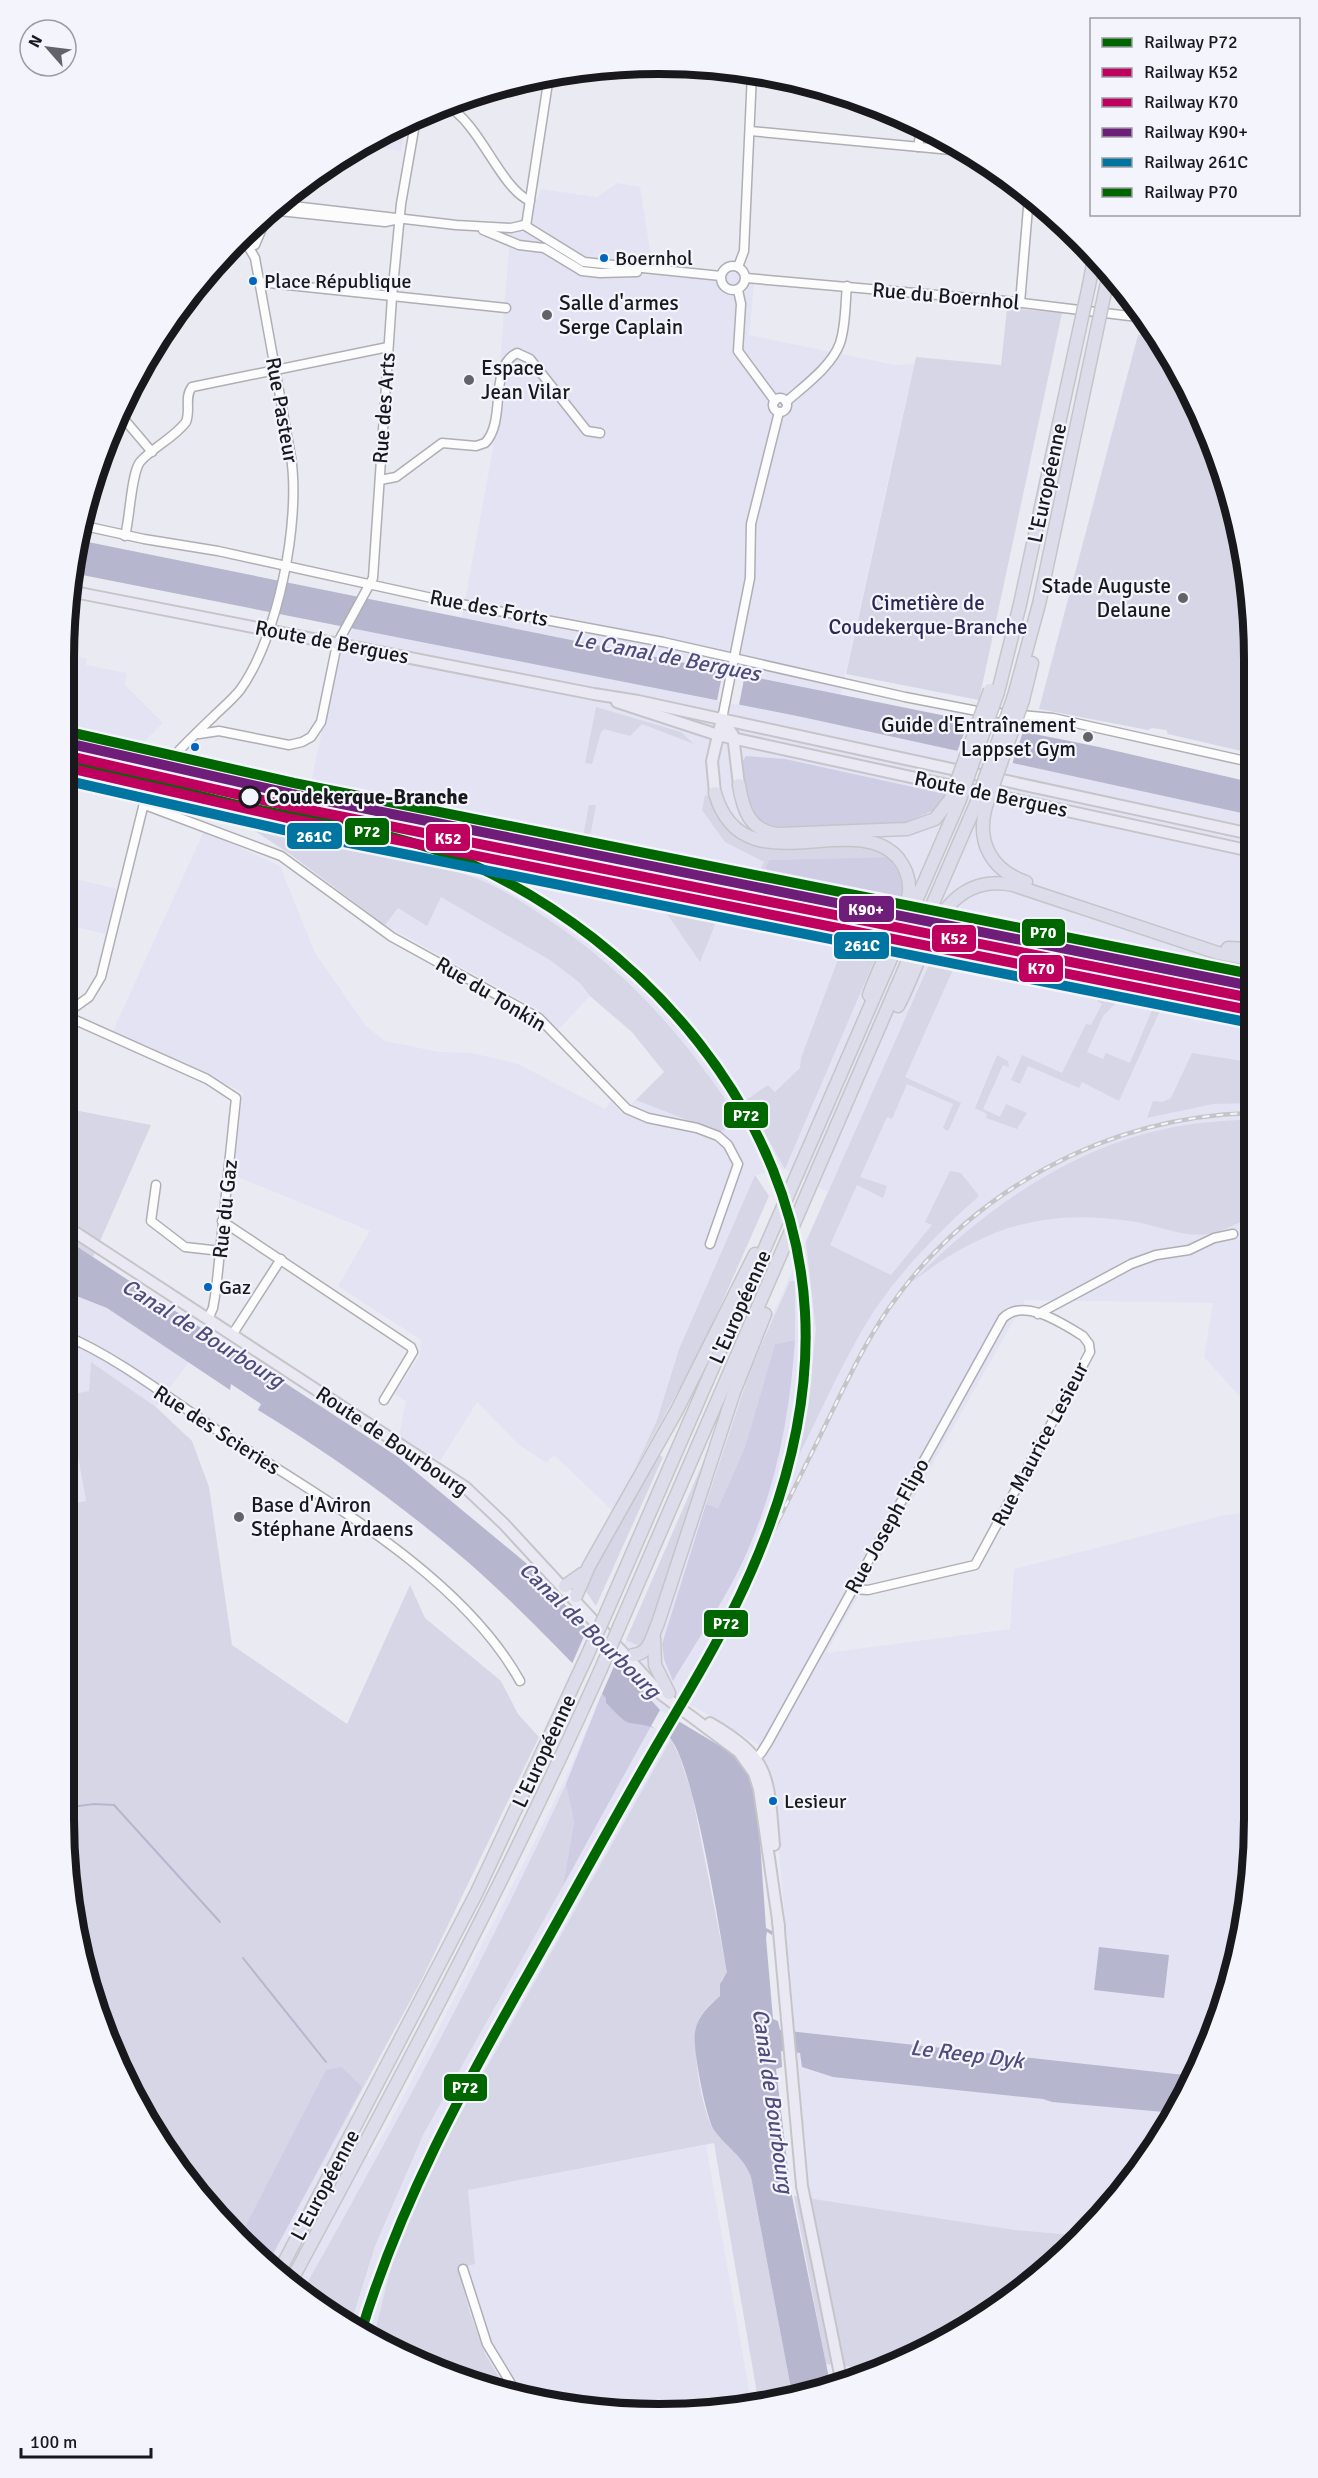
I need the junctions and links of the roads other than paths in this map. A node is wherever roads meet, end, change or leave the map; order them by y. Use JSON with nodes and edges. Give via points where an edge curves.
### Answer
{"nodes":[{"id":1,"x":752,"y":82,"type":"edge"},
{"id":2,"x":548,"y":85,"type":"edge"},
{"id":3,"x":455,"y":111,"type":"edge"},
{"id":4,"x":415,"y":127,"type":"edge"},
{"id":5,"x":750,"y":131,"type":"junction"},
{"id":6,"x":920,"y":135,"type":"edge"},
{"id":7,"x":918,"y":147,"type":"junction"},
{"id":8,"x":948,"y":150,"type":"edge"},
{"id":9,"x":530,"y":201,"type":"junction"},
{"id":10,"x":290,"y":205,"type":"edge"},
{"id":11,"x":1028,"y":205,"type":"edge"},
{"id":12,"x":282,"y":211,"type":"edge"},
{"id":13,"x":400,"y":219,"type":"junction"},
{"id":14,"x":456,"y":225,"type":"junction"},
{"id":15,"x":527,"y":227,"type":"junction"},
{"id":16,"x":515,"y":228,"type":"junction"},
{"id":17,"x":261,"y":230,"type":"edge"},
{"id":18,"x":259,"y":235,"type":"joint"},
{"id":19,"x":514,"y":241,"type":"junction"},
{"id":20,"x":247,"y":243,"type":"edge"},
{"id":21,"x":246,"y":244,"type":"edge"},
{"id":22,"x":526,"y":244,"type":"junction"},
{"id":23,"x":1093,"y":266,"type":"edge"},
{"id":24,"x":738,"y":267,"type":"junction"},
{"id":25,"x":668,"y":271,"type":"junction"},
{"id":26,"x":721,"y":276,"type":"junction"},
{"id":27,"x":746,"y":278,"type":"junction"},
{"id":28,"x":258,"y":282,"type":"junction"},
{"id":29,"x":1108,"y":283,"type":"edge"},
{"id":30,"x":847,"y":286,"type":"junction"},
{"id":31,"x":738,"y":290,"type":"junction"},
{"id":32,"x":392,"y":297,"type":"junction"},
{"id":33,"x":1020,"y":303,"type":"junction"},
{"id":34,"x":506,"y":308,"type":"dead end"},
{"id":35,"x":1134,"y":317,"type":"edge"},
{"id":36,"x":388,"y":347,"type":"junction"},
{"id":37,"x":275,"y":370,"type":"junction"},
{"id":38,"x":775,"y":401,"type":"junction"},
{"id":39,"x":786,"y":402,"type":"junction"},
{"id":40,"x":779,"y":412,"type":"junction"},
{"id":41,"x":125,"y":420,"type":"edge"},
{"id":42,"x":600,"y":433,"type":"dead end"},
{"id":43,"x":152,"y":452,"type":"junction"},
{"id":44,"x":380,"y":480,"type":"junction"},
{"id":45,"x":89,"y":527,"type":"edge"},
{"id":46,"x":125,"y":536,"type":"junction"},
{"id":47,"x":283,"y":570,"type":"junction"},
{"id":48,"x":370,"y":585,"type":"junction"},
{"id":49,"x":78,"y":593,"type":"edge"},
{"id":50,"x":272,"y":625,"type":"junction"},
{"id":51,"x":337,"y":644,"type":"junction"},
{"id":52,"x":735,"y":660,"type":"junction"},
{"id":53,"x":594,"y":694,"type":"junction"},
{"id":54,"x":217,"y":713,"type":"junction"},
{"id":55,"x":722,"y":719,"type":"junction"},
{"id":56,"x":228,"y":732,"type":"junction"},
{"id":57,"x":718,"y":735,"type":"junction"},
{"id":58,"x":193,"y":737,"type":"junction"},
{"id":59,"x":734,"y":739,"type":"junction"},
{"id":60,"x":1244,"y":761,"type":"edge"},
{"id":61,"x":74,"y":782,"type":"edge"},
{"id":62,"x":739,"y":785,"type":"joint"},
{"id":63,"x":148,"y":787,"type":"junction"},
{"id":64,"x":716,"y":793,"type":"joint"},
{"id":65,"x":135,"y":794,"type":"junction"},
{"id":66,"x":954,"y":801,"type":"junction"},
{"id":67,"x":146,"y":803,"type":"junction"},
{"id":68,"x":981,"y":805,"type":"junction"},
{"id":69,"x":1244,"y":832,"type":"edge"},
{"id":70,"x":1244,"y":849,"type":"edge"},
{"id":71,"x":910,"y":906,"type":"junction"},
{"id":72,"x":936,"y":913,"type":"junction"},
{"id":73,"x":1244,"y":948,"type":"edge"},
{"id":74,"x":1244,"y":957,"type":"edge"},
{"id":75,"x":74,"y":1008,"type":"edge"},
{"id":76,"x":74,"y":1019,"type":"edge"},
{"id":77,"x":156,"y":1185,"type":"dead end"},
{"id":78,"x":776,"y":1217,"type":"junction"},
{"id":79,"x":222,"y":1221,"type":"junction"},
{"id":80,"x":74,"y":1232,"type":"edge"},
{"id":81,"x":1233,"y":1234,"type":"dead end"},
{"id":82,"x":710,"y":1244,"type":"dead end"},
{"id":83,"x":221,"y":1251,"type":"junction"},
{"id":84,"x":786,"y":1253,"type":"junction"},
{"id":85,"x":281,"y":1259,"type":"junction"},
{"id":86,"x":1038,"y":1314,"type":"junction"},
{"id":87,"x":208,"y":1319,"type":"junction"},
{"id":88,"x":232,"y":1335,"type":"junction"},
{"id":89,"x":74,"y":1340,"type":"edge"},
{"id":90,"x":384,"y":1400,"type":"dead end"},
{"id":91,"x":530,"y":1551,"type":"junction"},
{"id":92,"x":589,"y":1566,"type":"junction"},
{"id":93,"x":565,"y":1586,"type":"junction"},
{"id":94,"x":852,"y":1589,"type":"junction"},
{"id":95,"x":577,"y":1601,"type":"junction"},
{"id":96,"x":658,"y":1623,"type":"junction"},
{"id":97,"x":620,"y":1651,"type":"junction"},
{"id":98,"x":633,"y":1655,"type":"junction"},
{"id":99,"x":520,"y":1681,"type":"dead end"},
{"id":100,"x":669,"y":1693,"type":"junction"},
{"id":101,"x":752,"y":1761,"type":"junction"},
{"id":102,"x":282,"y":2266,"type":"edge"},
{"id":103,"x":463,"y":2269,"type":"dead end"},
{"id":104,"x":295,"y":2277,"type":"edge"},
{"id":105,"x":840,"y":2375,"type":"edge"},
{"id":106,"x":512,"y":2386,"type":"edge"}],
"edges":[{"from":1,"to":5,"type":"street"},
{"from":2,"to":9,"type":"street"},
{"from":3,"to":9,"type":"street","via":[[517,191]]},
{"from":4,"to":13,"type":"street","name":"Rue des Arts"},
{"from":5,"to":7,"type":"street"},
{"from":5,"to":24,"type":"street","via":[[744,251]]},
{"from":6,"to":7,"type":"street"},
{"from":7,"to":8,"type":"street"},
{"from":9,"to":15,"type":"street"},
{"from":10,"to":13,"type":"street"},
{"from":11,"to":33,"type":"street"},
{"from":12,"to":13,"type":"street","via":[[385,222]]},
{"from":13,"to":14,"type":"street"},
{"from":13,"to":32,"type":"street","name":"Rue des Arts"},
{"from":14,"to":16,"type":"street"},
{"from":14,"to":19,"type":"street"},
{"from":15,"to":16,"type":"street"},
{"from":15,"to":22,"type":"street","via":[[532,236]]},
{"from":15,"to":25,"type":"street","via":[[578,261]]},
{"from":16,"to":19,"type":"street"},
{"from":17,"to":18,"type":"street"},
{"from":18,"to":20,"type":"street","via":[[257,243]]},
{"from":19,"to":22,"type":"street"},
{"from":21,"to":28,"type":"street","name":"Rue Pasteur","via":[[253,253]]},
{"from":22,"to":25,"type":"street","via":[[546,249],[586,272]]},
{"from":23,"to":66,"type":"highway","name":"L'Européenne","bridge":true,"via":[[1011,645]]},
{"from":24,"to":26,"type":"street","via":[[729,267]]},
{"from":24,"to":27,"type":"street"},
{"from":25,"to":26,"type":"street"},
{"from":26,"to":31,"type":"street","via":[[726,288]]},
{"from":27,"to":30,"type":"street","name":"Rue du Boernhol"},
{"from":27,"to":31,"type":"street"},
{"from":28,"to":32,"type":"street"},
{"from":28,"to":37,"type":"street","name":"Rue Pasteur"},
{"from":29,"to":68,"type":"highway","name":"L'Européenne","bridge":true,"via":[[1019,698]]},
{"from":30,"to":33,"type":"street","name":"Rue du Boernhol"},
{"from":30,"to":39,"type":"street","via":[[837,349]]},
{"from":31,"to":38,"type":"street","via":[[738,351]]},
{"from":32,"to":34,"type":"street"},
{"from":32,"to":36,"type":"street","name":"Rue des Arts"},
{"from":33,"to":35,"type":"street","name":"Rue du Boernhol"},
{"from":36,"to":37,"type":"street"},
{"from":36,"to":44,"type":"street","name":"Rue des Arts"},
{"from":37,"to":43,"type":"street","via":[[196,386],[188,393],[186,422]]},
{"from":37,"to":47,"type":"street","name":"Rue Pasteur","via":[[294,489],[293,519]]},
{"from":38,"to":39,"type":"street","via":[[780,398]]},
{"from":38,"to":40,"type":"street","via":[[774,408]]},
{"from":39,"to":40,"type":"street","via":[[786,409]]},
{"from":40,"to":52,"type":"street","via":[[750,527],[750,578]]},
{"from":41,"to":43,"type":"street"},
{"from":42,"to":44,"type":"street","via":[[587,431],[521,353],[503,367],[492,433],[481,446],[442,443],[399,476]]},
{"from":43,"to":46,"type":"street","via":[[137,468]]},
{"from":44,"to":48,"type":"street","name":"Rue des Arts"},
{"from":45,"to":46,"type":"street","name":"Rue des Forts"},
{"from":46,"to":47,"type":"street","name":"Rue des Forts","via":[[206,548]]},
{"from":47,"to":48,"type":"street","name":"Rue des Forts"},
{"from":47,"to":50,"type":"street","name":"Rue Pasteur"},
{"from":48,"to":51,"type":"street","name":"Rue des Arts"},
{"from":48,"to":52,"type":"street","name":"Rue des Forts","via":[[663,642]]},
{"from":49,"to":50,"type":"main road","name":"Route de Bergues"},
{"from":50,"to":51,"type":"main road","name":"Route de Bergues"},
{"from":50,"to":54,"type":"street","name":"Rue Pasteur","via":[[242,687]]},
{"from":51,"to":53,"type":"main road","name":"Route de Bergues"},
{"from":51,"to":56,"type":"street","name":"Rue des Arts","via":[[321,722],[309,739],[289,745]]},
{"from":52,"to":55,"type":"street"},
{"from":52,"to":60,"type":"street","name":"Rue des Forts","via":[[972,711],[1053,718]]},
{"from":53,"to":55,"type":"main road","name":"Route de Bergues"},
{"from":53,"to":57,"type":"main road","name":"Route de Bergues"},
{"from":54,"to":56,"type":"street","via":[[216,723]]},
{"from":54,"to":58,"type":"street","name":"Rue Pasteur"},
{"from":55,"to":57,"type":"main road"},
{"from":55,"to":59,"type":"main road"},
{"from":55,"to":69,"type":"main road","name":"Route de Bergues"},
{"from":56,"to":58,"type":"street","via":[[208,731]]},
{"from":57,"to":59,"type":"main road","name":"Route de Bergues"},
{"from":57,"to":64,"type":"main road","via":[[712,764]]},
{"from":58,"to":63,"type":"street","name":"Rue Pasteur"},
{"from":59,"to":62,"type":"main road"},
{"from":59,"to":70,"type":"main road","name":"Route de Bergues"},
{"from":61,"to":65,"type":"street"},
{"from":62,"to":66,"type":"highway","via":[[747,817],[773,833],[907,829],[935,819]]},
{"from":63,"to":65,"type":"street"},
{"from":63,"to":67,"type":"street"},
{"from":64,"to":71,"type":"highway","via":[[728,819],[759,839],[780,843],[866,841],[886,848],[907,874]]},
{"from":65,"to":67,"type":"street"},
{"from":66,"to":71,"type":"highway"},
{"from":67,"to":75,"type":"street","via":[[101,977],[89,997]]},
{"from":67,"to":82,"type":"street","name":"Rue du Tonkin","via":[[282,856],[392,936],[536,1015],[627,1108],[648,1118],[722,1138],[738,1164]]},
{"from":68,"to":72,"type":"highway","name":"L'Européenne"},
{"from":68,"to":73,"type":"highway","via":[[985,846],[993,862],[1007,874],[1215,944]]},
{"from":71,"to":78,"type":"highway","via":[[842,1073]]},
{"from":72,"to":74,"type":"highway","via":[[972,888],[1007,884],[1218,953]]},
{"from":72,"to":84,"type":"highway","name":"L'Européenne","via":[[832,1139]]},
{"from":76,"to":79,"type":"street","name":"Rue du Gaz","via":[[207,1079],[237,1098]]},
{"from":77,"to":83,"type":"street","via":[[151,1221],[185,1247]]},
{"from":78,"to":92,"type":"highway","via":[[698,1372]]},
{"from":78,"to":102,"type":"highway","name":"L'Européenne","bridge":true,"via":[[607,1611],[477,1892]]},
{"from":79,"to":83,"type":"street","name":"Rue du Gaz"},
{"from":79,"to":85,"type":"street"},
{"from":80,"to":87,"type":"main road","name":"Route de Bourbourg"},
{"from":81,"to":86,"type":"street","via":[[1131,1264]]},
{"from":83,"to":87,"type":"street","name":"Rue du Gaz","via":[[214,1304]]},
{"from":84,"to":96,"type":"highway","via":[[734,1392]]},
{"from":84,"to":104,"type":"highway","name":"L'Européenne","bridge":true,"via":[[582,1710],[481,1924]]},
{"from":85,"to":88,"type":"street"},
{"from":85,"to":90,"type":"street","via":[[411,1347],[411,1360]]},
{"from":86,"to":94,"type":"street","name":"Rue Joseph Flipo","via":[[1017,1309],[1000,1322]]},
{"from":86,"to":94,"type":"street","name":"Rue Maurice Lesieur","via":[[1083,1336],[1089,1352],[976,1564],[868,1590]]},
{"from":87,"to":88,"type":"main road","name":"Route de Bourbourg"},
{"from":88,"to":91,"type":"main road","name":"Route de Bourbourg","via":[[451,1477]]},
{"from":89,"to":99,"type":"street","name":"Rue des Scieries","via":[[409,1558],[478,1624],[502,1651]]},
{"from":91,"to":93,"type":"main road","name":"Route de Bourbourg"},
{"from":91,"to":95,"type":"main road","name":"Route de Bourbourg"},
{"from":92,"to":93,"type":"highway"},
{"from":92,"to":95,"type":"highway"},
{"from":93,"to":95,"type":"main road","name":"Route de Bourbourg"},
{"from":94,"to":101,"type":"street","name":"Rue Joseph Flipo"},
{"from":95,"to":97,"type":"main road","name":"Route de Bourbourg"},
{"from":95,"to":98,"type":"main road","name":"Route de Bourbourg"},
{"from":96,"to":98,"type":"highway","via":[[646,1649]]},
{"from":96,"to":100,"type":"highway","via":[[654,1659]]},
{"from":97,"to":98,"type":"main road"},
{"from":97,"to":101,"type":"main road","name":"Route de Bourbourg","via":[[670,1702]]},
{"from":98,"to":100,"type":"main road","name":"Route de Bourbourg"},
{"from":100,"to":101,"type":"main road","name":"Route de Bourbourg","via":[[688,1710],[740,1741]]},
{"from":101,"to":105,"type":"main road","name":"Route de Bourbourg","via":[[765,1773],[770,1794],[802,2186]]},
{"from":103,"to":106,"type":"street","via":[[487,2344]]}]}
